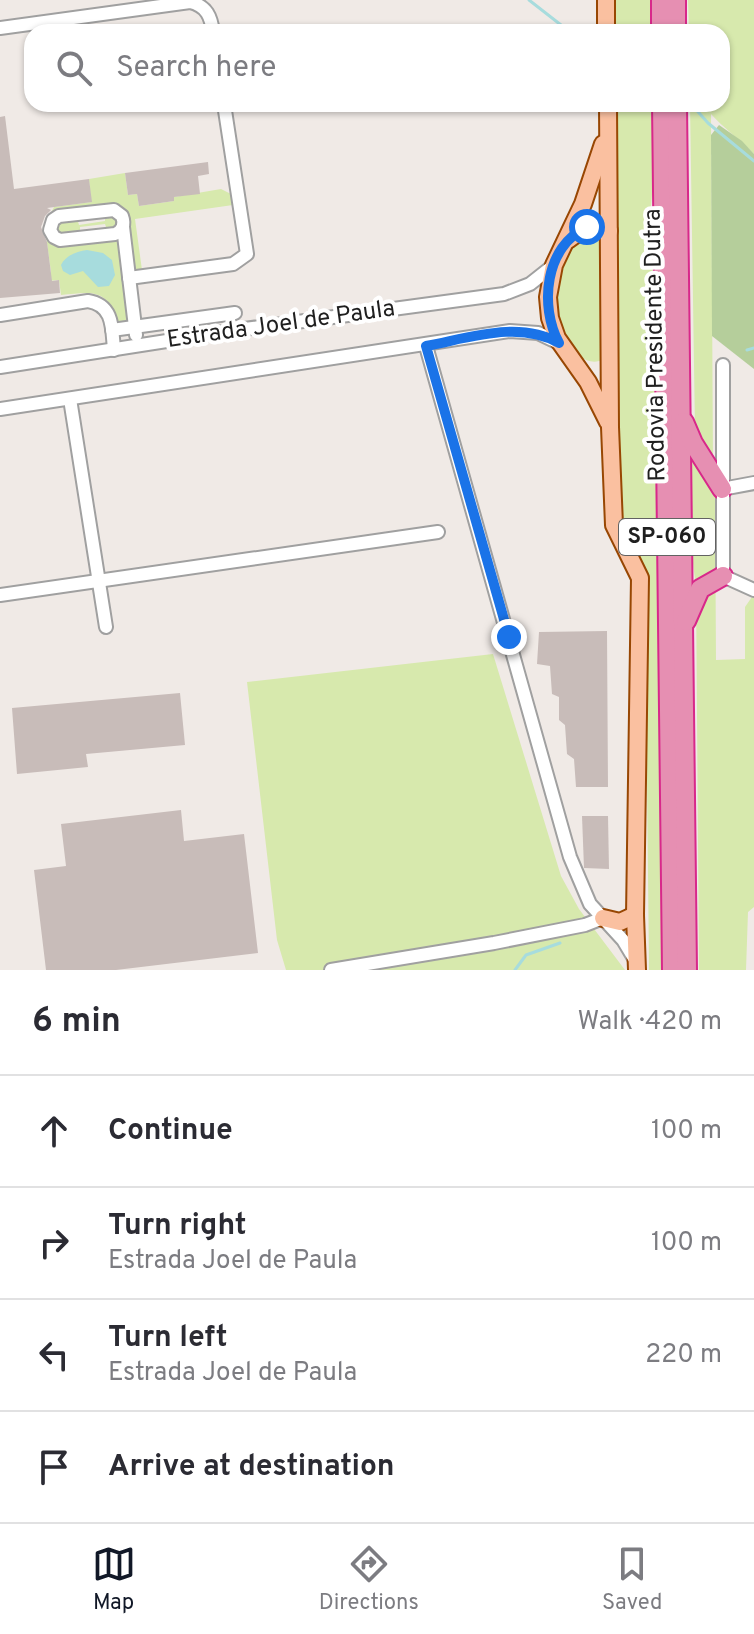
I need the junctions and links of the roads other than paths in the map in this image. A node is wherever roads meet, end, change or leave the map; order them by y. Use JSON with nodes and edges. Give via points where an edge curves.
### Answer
{"nodes":[{"id":1,"x":606,"y":0,"type":"edge"},
{"id":2,"x":661,"y":0,"type":"edge"},
{"id":3,"x":676,"y":0,"type":"edge"},
{"id":4,"x":29,"y":24,"type":"edge"},
{"id":5,"x":211,"y":24,"type":"edge"},
{"id":6,"x":606,"y":24,"type":"edge"},
{"id":7,"x":661,"y":24,"type":"edge"},
{"id":8,"x":676,"y":24,"type":"edge"},
{"id":9,"x":24,"y":25,"type":"edge"},
{"id":10,"x":0,"y":28,"type":"edge"},
{"id":11,"x":225,"y":112,"type":"edge"},
{"id":12,"x":608,"y":112,"type":"edge"},
{"id":13,"x":662,"y":112,"type":"edge"},
{"id":14,"x":677,"y":112,"type":"edge"},
{"id":15,"x":609,"y":127,"type":"junction"},
{"id":16,"x":123,"y":227,"type":"junction"},
{"id":17,"x":609,"y":231,"type":"junction"},
{"id":18,"x":567,"y":241,"type":"junction"},
{"id":19,"x":554,"y":265,"type":"junction"},
{"id":20,"x":129,"y":278,"type":"junction"},
{"id":21,"x":235,"y":313,"type":"dead end"},
{"id":22,"x":0,"y":315,"type":"edge"},
{"id":23,"x":135,"y":329,"type":"junction"},
{"id":24,"x":112,"y":330,"type":"junction"},
{"id":25,"x":559,"y":343,"type":"junction"},
{"id":26,"x":137,"y":346,"type":"junction"},
{"id":27,"x":426,"y":346,"type":"junction"},
{"id":28,"x":114,"y":350,"type":"junction"},
{"id":29,"x":610,"y":364,"type":"junction"},
{"id":30,"x":723,"y":365,"type":"dead end"},
{"id":31,"x":0,"y":367,"type":"edge"},
{"id":32,"x":579,"y":369,"type":"junction"},
{"id":33,"x":70,"y":399,"type":"junction"},
{"id":34,"x":0,"y":409,"type":"edge"},
{"id":35,"x":681,"y":415,"type":"junction"},
{"id":36,"x":610,"y":427,"type":"junction"},
{"id":37,"x":754,"y":483,"type":"edge"},
{"id":38,"x":722,"y":489,"type":"junction"},
{"id":39,"x":438,"y":532,"type":"dead end"},
{"id":40,"x":723,"y":576,"type":"junction"},
{"id":41,"x":98,"y":582,"type":"junction"},
{"id":42,"x":754,"y":590,"type":"edge"},
{"id":43,"x":0,"y":595,"type":"edge"},
{"id":44,"x":106,"y":627,"type":"dead end"},
{"id":45,"x":683,"y":627,"type":"junction"},
{"id":46,"x":635,"y":915,"type":"junction"},
{"id":47,"x":603,"y":918,"type":"junction"},
{"id":48,"x":637,"y":967,"type":"edge"},
{"id":49,"x":331,"y":970,"type":"edge"},
{"id":50,"x":672,"y":970,"type":"edge"},
{"id":51,"x":687,"y":970,"type":"edge"}],
"edges":[{"from":1,"to":6,"type":"main road"},
{"from":2,"to":7,"type":"highway"},
{"from":3,"to":8,"type":"highway"},
{"from":4,"to":5,"type":"street","via":[[190,2],[207,11]]},
{"from":9,"to":10,"type":"street"},
{"from":11,"to":20,"type":"street","via":[[247,254],[233,264]]},
{"from":12,"to":15,"type":"main road"},
{"from":13,"to":50,"type":"highway","name":"Rodovia Presidente Dutra","number":"SP-060"},
{"from":14,"to":35,"type":"highway","name":"Rodovia Presidente Dutra","number":"SP-060"},
{"from":15,"to":17,"type":"main road"},
{"from":15,"to":18,"type":"main road"},
{"from":16,"to":16,"type":"street","via":[[122,216],[114,210],[59,216],[50,227],[54,237],[64,240],[115,234]]},
{"from":16,"to":20,"type":"street"},
{"from":17,"to":18,"type":"main road","via":[[587,227]]},
{"from":17,"to":29,"type":"main road"},
{"from":18,"to":19,"type":"main road"},
{"from":19,"to":25,"type":"main road","via":[[548,308]]},
{"from":19,"to":26,"type":"street","name":"Estrada Joel de Paula","via":[[530,284],[504,294]]},
{"from":20,"to":23,"type":"street"},
{"from":21,"to":23,"type":"street"},
{"from":22,"to":24,"type":"street","via":[[93,301],[108,312]]},
{"from":23,"to":24,"type":"street"},
{"from":23,"to":26,"type":"street"},
{"from":24,"to":28,"type":"street"},
{"from":25,"to":27,"type":"street","name":"Estrada Joel de Paula","via":[[520,331]]},
{"from":25,"to":32,"type":"main road"},
{"from":26,"to":28,"type":"street","name":"Estrada Joel de Paula"},
{"from":27,"to":33,"type":"street","name":"Estrada Joel de Paula"},
{"from":27,"to":47,"type":"street","via":[[570,857],[590,904]]},
{"from":28,"to":31,"type":"street","name":"Estrada Joel de Paula"},
{"from":29,"to":32,"type":"main road","via":[[596,371]]},
{"from":29,"to":36,"type":"main road"},
{"from":30,"to":38,"type":"street"},
{"from":32,"to":36,"type":"main road"},
{"from":33,"to":34,"type":"street","name":"Estrada Joel de Paula"},
{"from":33,"to":41,"type":"street"},
{"from":35,"to":38,"type":"highway"},
{"from":35,"to":45,"type":"highway","name":"Rodovia Presidente Dutra","number":"SP-060"},
{"from":36,"to":46,"type":"main road","via":[[614,525],[640,578]]},
{"from":37,"to":38,"type":"street"},
{"from":38,"to":40,"type":"street"},
{"from":39,"to":41,"type":"street"},
{"from":40,"to":42,"type":"street"},
{"from":40,"to":45,"type":"highway","via":[[700,589]]},
{"from":41,"to":43,"type":"street"},
{"from":41,"to":44,"type":"street"},
{"from":45,"to":51,"type":"highway","name":"Rodovia Presidente Dutra","number":"SP-060"},
{"from":46,"to":47,"type":"main road","via":[[620,922]]},
{"from":46,"to":48,"type":"main road"},
{"from":47,"to":48,"type":"street"},
{"from":47,"to":49,"type":"street","via":[[494,943]]}]}
